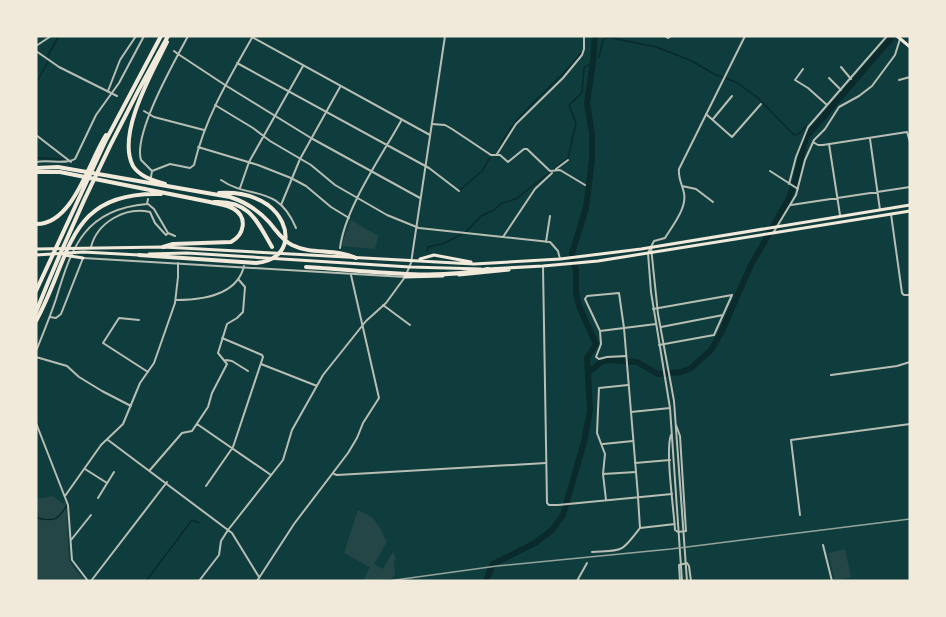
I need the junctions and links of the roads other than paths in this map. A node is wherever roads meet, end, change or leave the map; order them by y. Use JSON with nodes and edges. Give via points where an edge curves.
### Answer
{"nodes":[{"id":1,"x":51,"y":36,"type":"edge"},
{"id":2,"x":136,"y":36,"type":"edge"},
{"id":3,"x":144,"y":36,"type":"edge"},
{"id":4,"x":161,"y":36,"type":"edge"},
{"id":5,"x":169,"y":36,"type":"edge"},
{"id":6,"x":188,"y":36,"type":"edge"},
{"id":7,"x":445,"y":36,"type":"edge"},
{"id":8,"x":584,"y":36,"type":"edge"},
{"id":9,"x":665,"y":36,"type":"edge"},
{"id":10,"x":671,"y":36,"type":"edge"},
{"id":11,"x":745,"y":36,"type":"edge"},
{"id":12,"x":887,"y":36,"type":"edge"},
{"id":13,"x":252,"y":37,"type":"edge"},
{"id":14,"x":898,"y":37,"type":"edge"},
{"id":15,"x":36,"y":46,"type":"edge"},
{"id":16,"x":910,"y":47,"type":"edge"},
{"id":17,"x":36,"y":51,"type":"edge"},
{"id":18,"x":174,"y":51,"type":"dead end"},
{"id":19,"x":178,"y":54,"type":"junction"},
{"id":20,"x":237,"y":63,"type":"junction"},
{"id":21,"x":303,"y":66,"type":"junction"},
{"id":22,"x":841,"y":67,"type":"dead end"},
{"id":23,"x":803,"y":69,"type":"dead end"},
{"id":24,"x":910,"y":77,"type":"edge"},
{"id":25,"x":829,"y":78,"type":"dead end"},
{"id":26,"x":851,"y":79,"type":"junction"},
{"id":27,"x":899,"y":80,"type":"dead end"},
{"id":28,"x":225,"y":85,"type":"junction"},
{"id":29,"x":340,"y":87,"type":"junction"},
{"id":30,"x":841,"y":90,"type":"junction"},
{"id":31,"x":288,"y":91,"type":"junction"},
{"id":32,"x":110,"y":92,"type":"junction"},
{"id":33,"x":117,"y":96,"type":"dead end"},
{"id":34,"x":732,"y":96,"type":"dead end"},
{"id":35,"x":761,"y":104,"type":"dead end"},
{"id":36,"x":215,"y":105,"type":"junction"},
{"id":37,"x":827,"y":106,"type":"junction"},
{"id":38,"x":144,"y":111,"type":"dead end"},
{"id":39,"x":326,"y":112,"type":"junction"},
{"id":40,"x":706,"y":114,"type":"junction"},
{"id":41,"x":150,"y":115,"type":"junction"},
{"id":42,"x":275,"y":116,"type":"junction"},
{"id":43,"x":712,"y":120,"type":"junction"},
{"id":44,"x":401,"y":121,"type":"junction"},
{"id":45,"x":432,"y":124,"type":"junction"},
{"id":46,"x":205,"y":131,"type":"junction"},
{"id":47,"x":36,"y":135,"type":"edge"},
{"id":48,"x":430,"y":135,"type":"junction"},
{"id":49,"x":263,"y":137,"type":"junction"},
{"id":50,"x":311,"y":138,"type":"junction"},
{"id":51,"x":870,"y":138,"type":"junction"},
{"id":52,"x":813,"y":142,"type":"junction"},
{"id":53,"x":910,"y":142,"type":"edge"},
{"id":54,"x":829,"y":144,"type":"junction"},
{"id":55,"x":387,"y":146,"type":"junction"},
{"id":56,"x":198,"y":147,"type":"junction"},
{"id":57,"x":496,"y":155,"type":"junction"},
{"id":58,"x":300,"y":159,"type":"junction"},
{"id":59,"x":568,"y":160,"type":"dead end"},
{"id":60,"x":36,"y":162,"type":"edge"},
{"id":61,"x":71,"y":162,"type":"junction"},
{"id":62,"x":249,"y":162,"type":"junction"},
{"id":63,"x":425,"y":167,"type":"junction"},
{"id":64,"x":36,"y":170,"type":"edge"},
{"id":65,"x":152,"y":171,"type":"junction"},
{"id":66,"x":770,"y":171,"type":"dead end"},
{"id":67,"x":372,"y":172,"type":"junction"},
{"id":68,"x":553,"y":172,"type":"junction"},
{"id":69,"x":152,"y":177,"type":"dead end"},
{"id":70,"x":291,"y":178,"type":"junction"},
{"id":71,"x":221,"y":180,"type":"dead end"},
{"id":72,"x":585,"y":184,"type":"dead end"},
{"id":73,"x":790,"y":184,"type":"junction"},
{"id":74,"x":82,"y":186,"type":"junction"},
{"id":75,"x":682,"y":186,"type":"junction"},
{"id":76,"x":173,"y":187,"type":"junction"},
{"id":77,"x":910,"y":187,"type":"edge"},
{"id":78,"x":240,"y":188,"type":"junction"},
{"id":79,"x":797,"y":189,"type":"junction"},
{"id":80,"x":459,"y":191,"type":"dead end"},
{"id":81,"x":212,"y":193,"type":"junction"},
{"id":82,"x":878,"y":193,"type":"junction"},
{"id":83,"x":168,"y":194,"type":"junction"},
{"id":84,"x":358,"y":198,"type":"junction"},
{"id":85,"x":420,"y":198,"type":"junction"},
{"id":86,"x":148,"y":199,"type":"dead end"},
{"id":87,"x":837,"y":199,"type":"junction"},
{"id":88,"x":210,"y":202,"type":"junction"},
{"id":89,"x":713,"y":202,"type":"dead end"},
{"id":90,"x":147,"y":204,"type":"junction"},
{"id":91,"x":280,"y":205,"type":"junction"},
{"id":92,"x":791,"y":205,"type":"junction"},
{"id":93,"x":910,"y":205,"type":"edge"},
{"id":94,"x":122,"y":208,"type":"junction"},
{"id":95,"x":880,"y":210,"type":"junction"},
{"id":96,"x":910,"y":211,"type":"edge"},
{"id":97,"x":122,"y":214,"type":"junction"},
{"id":98,"x":891,"y":214,"type":"junction"},
{"id":99,"x":840,"y":215,"type":"junction"},
{"id":100,"x":550,"y":216,"type":"dead end"},
{"id":101,"x":349,"y":218,"type":"junction"},
{"id":102,"x":36,"y":224,"type":"edge"},
{"id":103,"x":777,"y":226,"type":"junction"},
{"id":104,"x":416,"y":227,"type":"junction"},
{"id":105,"x":296,"y":228,"type":"dead end"},
{"id":106,"x":168,"y":233,"type":"junction"},
{"id":107,"x":772,"y":233,"type":"junction"},
{"id":108,"x":176,"y":236,"type":"dead end"},
{"id":109,"x":503,"y":237,"type":"junction"},
{"id":110,"x":546,"y":242,"type":"junction"},
{"id":111,"x":91,"y":247,"type":"junction"},
{"id":112,"x":163,"y":247,"type":"junction"},
{"id":113,"x":272,"y":247,"type":"dead end"},
{"id":114,"x":651,"y":247,"type":"junction"},
{"id":115,"x":339,"y":248,"type":"dead end"},
{"id":116,"x":36,"y":249,"type":"edge"},
{"id":117,"x":650,"y":253,"type":"junction"},
{"id":118,"x":54,"y":254,"type":"junction"},
{"id":119,"x":36,"y":255,"type":"edge"},
{"id":120,"x":139,"y":255,"type":"junction"},
{"id":121,"x":83,"y":258,"type":"junction"},
{"id":122,"x":356,"y":258,"type":"junction"},
{"id":123,"x":411,"y":260,"type":"junction"},
{"id":124,"x":560,"y":260,"type":"junction"},
{"id":125,"x":178,"y":263,"type":"junction"},
{"id":126,"x":244,"y":266,"type":"junction"},
{"id":127,"x":543,"y":266,"type":"junction"},
{"id":128,"x":306,"y":267,"type":"dead end"},
{"id":129,"x":410,"y":267,"type":"junction"},
{"id":130,"x":514,"y":268,"type":"junction"},
{"id":131,"x":488,"y":269,"type":"junction"},
{"id":132,"x":351,"y":275,"type":"junction"},
{"id":133,"x":406,"y":275,"type":"junction"},
{"id":134,"x":239,"y":280,"type":"junction"},
{"id":135,"x":36,"y":291,"type":"edge"},
{"id":136,"x":910,"y":295,"type":"edge"},
{"id":137,"x":176,"y":300,"type":"junction"},
{"id":138,"x":383,"y":305,"type":"junction"},
{"id":139,"x":653,"y":309,"type":"junction"},
{"id":140,"x":657,"y":309,"type":"junction"},
{"id":141,"x":36,"y":312,"type":"edge"},
{"id":142,"x":723,"y":315,"type":"junction"},
{"id":143,"x":50,"y":317,"type":"junction"},
{"id":144,"x":139,"y":320,"type":"dead end"},
{"id":145,"x":36,"y":321,"type":"edge"},
{"id":146,"x":410,"y":325,"type":"dead end"},
{"id":147,"x":658,"y":325,"type":"junction"},
{"id":148,"x":363,"y":326,"type":"junction"},
{"id":149,"x":624,"y":328,"type":"junction"},
{"id":150,"x":600,"y":331,"type":"junction"},
{"id":151,"x":222,"y":338,"type":"junction"},
{"id":152,"x":663,"y":344,"type":"junction"},
{"id":153,"x":659,"y":345,"type":"junction"},
{"id":154,"x":36,"y":351,"type":"edge"},
{"id":155,"x":36,"y":357,"type":"edge"},
{"id":156,"x":626,"y":357,"type":"junction"},
{"id":157,"x":226,"y":360,"type":"junction"},
{"id":158,"x":910,"y":362,"type":"edge"},
{"id":159,"x":261,"y":364,"type":"junction"},
{"id":160,"x":667,"y":370,"type":"junction"},
{"id":161,"x":248,"y":371,"type":"dead end"},
{"id":162,"x":148,"y":372,"type":"junction"},
{"id":163,"x":831,"y":375,"type":"dead end"},
{"id":164,"x":628,"y":385,"type":"junction"},
{"id":165,"x":316,"y":386,"type":"junction"},
{"id":166,"x":131,"y":405,"type":"junction"},
{"id":167,"x":672,"y":407,"type":"junction"},
{"id":168,"x":631,"y":412,"type":"junction"},
{"id":169,"x":36,"y":423,"type":"edge"},
{"id":170,"x":197,"y":424,"type":"junction"},
{"id":171,"x":676,"y":424,"type":"junction"},
{"id":172,"x":910,"y":424,"type":"edge"},
{"id":173,"x":672,"y":435,"type":"junction"},
{"id":174,"x":107,"y":439,"type":"junction"},
{"id":175,"x":633,"y":441,"type":"junction"},
{"id":176,"x":602,"y":445,"type":"junction"},
{"id":177,"x":233,"y":447,"type":"junction"},
{"id":178,"x":670,"y":460,"type":"junction"},
{"id":179,"x":546,"y":463,"type":"junction"},
{"id":180,"x":635,"y":463,"type":"junction"},
{"id":181,"x":85,"y":469,"type":"junction"},
{"id":182,"x":150,"y":470,"type":"junction"},
{"id":183,"x":114,"y":472,"type":"dead end"},
{"id":184,"x":636,"y":472,"type":"junction"},
{"id":185,"x":334,"y":474,"type":"junction"},
{"id":186,"x":603,"y":474,"type":"junction"},
{"id":187,"x":272,"y":476,"type":"junction"},
{"id":188,"x":167,"y":482,"type":"junction"},
{"id":189,"x":107,"y":483,"type":"junction"},
{"id":190,"x":678,"y":485,"type":"junction"},
{"id":191,"x":206,"y":486,"type":"dead end"},
{"id":192,"x":672,"y":494,"type":"junction"},
{"id":193,"x":65,"y":496,"type":"junction"},
{"id":194,"x":638,"y":497,"type":"junction"},
{"id":195,"x":98,"y":498,"type":"dead end"},
{"id":196,"x":606,"y":500,"type":"junction"},
{"id":197,"x":91,"y":515,"type":"dead end"},
{"id":198,"x":800,"y":515,"type":"dead end"},
{"id":199,"x":675,"y":524,"type":"junction"},
{"id":200,"x":640,"y":528,"type":"junction"},
{"id":201,"x":228,"y":530,"type":"junction"},
{"id":202,"x":70,"y":541,"type":"junction"},
{"id":203,"x":823,"y":545,"type":"dead end"},
{"id":204,"x":592,"y":552,"type":"dead end"},
{"id":205,"x":587,"y":563,"type":"dead end"},
{"id":206,"x":259,"y":577,"type":"junction"},
{"id":207,"x":89,"y":581,"type":"edge"},
{"id":208,"x":199,"y":581,"type":"edge"},
{"id":209,"x":256,"y":581,"type":"edge"},
{"id":210,"x":577,"y":581,"type":"edge"},
{"id":211,"x":681,"y":581,"type":"edge"},
{"id":212,"x":689,"y":581,"type":"edge"},
{"id":213,"x":832,"y":581,"type":"edge"}],
"edges":[{"from":1,"to":15,"type":"street"},
{"from":2,"to":32,"type":"street","via":[[121,58]]},
{"from":3,"to":32,"type":"street"},
{"from":4,"to":74,"type":"highway"},
{"from":5,"to":76,"type":"highway","via":[[140,100],[129,145],[132,162],[140,173]]},
{"from":5,"to":141,"type":"highway","via":[[90,187]]},
{"from":6,"to":19,"type":"street"},
{"from":7,"to":45,"type":"street"},
{"from":8,"to":57,"type":"street","via":[[582,55],[516,124]]},
{"from":9,"to":10,"type":"street"},
{"from":11,"to":40,"type":"street"},
{"from":12,"to":26,"type":"street"},
{"from":13,"to":20,"type":"street"},
{"from":13,"to":21,"type":"street"},
{"from":14,"to":16,"type":"main road"},
{"from":14,"to":52,"type":"street","via":[[895,55],[872,86],[839,107]]},
{"from":17,"to":32,"type":"street"},
{"from":18,"to":19,"type":"street"},
{"from":19,"to":28,"type":"street"},
{"from":19,"to":41,"type":"street"},
{"from":20,"to":28,"type":"street"},
{"from":20,"to":31,"type":"street"},
{"from":21,"to":29,"type":"street"},
{"from":21,"to":31,"type":"street"},
{"from":22,"to":26,"type":"street"},
{"from":23,"to":37,"type":"street","via":[[795,80]]},
{"from":24,"to":27,"type":"street"},
{"from":25,"to":30,"type":"street"},
{"from":26,"to":30,"type":"street"},
{"from":28,"to":36,"type":"street"},
{"from":28,"to":42,"type":"street"},
{"from":29,"to":39,"type":"street"},
{"from":29,"to":44,"type":"street"},
{"from":30,"to":37,"type":"street"},
{"from":31,"to":39,"type":"street"},
{"from":31,"to":42,"type":"street"},
{"from":32,"to":33,"type":"street"},
{"from":32,"to":61,"type":"street"},
{"from":34,"to":43,"type":"street"},
{"from":35,"to":43,"type":"street","via":[[732,137]]},
{"from":36,"to":46,"type":"street"},
{"from":36,"to":49,"type":"street"},
{"from":37,"to":73,"type":"street","via":[[806,131]]},
{"from":38,"to":41,"type":"street"},
{"from":39,"to":50,"type":"street"},
{"from":39,"to":55,"type":"street"},
{"from":40,"to":43,"type":"street"},
{"from":40,"to":75,"type":"street","via":[[679,169]]},
{"from":41,"to":46,"type":"street"},
{"from":41,"to":65,"type":"street","via":[[139,153],[142,163]]},
{"from":42,"to":49,"type":"street"},
{"from":42,"to":50,"type":"street"},
{"from":44,"to":48,"type":"street"},
{"from":44,"to":55,"type":"street"},
{"from":45,"to":48,"type":"street"},
{"from":45,"to":57,"type":"street","via":[[445,125]]},
{"from":46,"to":56,"type":"street"},
{"from":47,"to":61,"type":"street"},
{"from":48,"to":63,"type":"street"},
{"from":49,"to":58,"type":"street"},
{"from":49,"to":62,"type":"street"},
{"from":50,"to":58,"type":"street"},
{"from":50,"to":67,"type":"street"},
{"from":51,"to":53,"type":"street","via":[[908,132]]},
{"from":51,"to":54,"type":"street"},
{"from":51,"to":82,"type":"street"},
{"from":52,"to":54,"type":"street"},
{"from":52,"to":79,"type":"street"},
{"from":54,"to":87,"type":"street"},
{"from":55,"to":63,"type":"street"},
{"from":55,"to":67,"type":"street"},
{"from":56,"to":62,"type":"street"},
{"from":56,"to":65,"type":"street","via":[[192,167],[170,164]]},
{"from":57,"to":68,"type":"street","via":[[508,162],[527,149]]},
{"from":58,"to":70,"type":"street"},
{"from":58,"to":84,"type":"street"},
{"from":59,"to":68,"type":"street"},
{"from":60,"to":61,"type":"street"},
{"from":62,"to":70,"type":"street"},
{"from":62,"to":78,"type":"street"},
{"from":63,"to":80,"type":"street"},
{"from":63,"to":85,"type":"street"},
{"from":64,"to":76,"type":"highway","via":[[58,167]]},
{"from":64,"to":83,"type":"highway"},
{"from":65,"to":69,"type":"street"},
{"from":66,"to":73,"type":"street"},
{"from":67,"to":84,"type":"street"},
{"from":67,"to":85,"type":"street"},
{"from":68,"to":72,"type":"street","via":[[560,170]]},
{"from":68,"to":109,"type":"street","via":[[535,189]]},
{"from":70,"to":91,"type":"street"},
{"from":70,"to":101,"type":"street"},
{"from":71,"to":78,"type":"street"},
{"from":73,"to":79,"type":"street"},
{"from":74,"to":102,"type":"highway","via":[[59,216]]},
{"from":74,"to":135,"type":"highway"},
{"from":75,"to":89,"type":"street","via":[[696,189]]},
{"from":75,"to":114,"type":"street","via":[[683,207],[665,238],[654,241]]},
{"from":76,"to":81,"type":"highway"},
{"from":77,"to":82,"type":"street"},
{"from":78,"to":91,"type":"street","via":[[265,195]]},
{"from":79,"to":92,"type":"street"},
{"from":81,"to":120,"type":"highway","via":[[229,192],[262,201],[280,217],[286,231],[282,249],[270,260],[256,263]]},
{"from":81,"to":122,"type":"highway","via":[[254,208],[292,246],[342,252]]},
{"from":82,"to":87,"type":"street"},
{"from":82,"to":95,"type":"street"},
{"from":83,"to":88,"type":"highway"},
{"from":83,"to":145,"type":"highway","via":[[134,194],[106,202],[94,211],[71,243]]},
{"from":84,"to":101,"type":"street"},
{"from":84,"to":104,"type":"street","via":[[383,214]]},
{"from":85,"to":104,"type":"street"},
{"from":86,"to":90,"type":"street"},
{"from":87,"to":92,"type":"street"},
{"from":87,"to":99,"type":"street"},
{"from":88,"to":112,"type":"highway","via":[[240,214],[243,227],[238,238],[225,244]]},
{"from":88,"to":113,"type":"highway","via":[[230,202],[247,210]]},
{"from":90,"to":94,"type":"street"},
{"from":90,"to":106,"type":"street"},
{"from":91,"to":105,"type":"street"},
{"from":92,"to":103,"type":"street"},
{"from":93,"to":95,"type":"main road"},
{"from":94,"to":97,"type":"street"},
{"from":94,"to":143,"type":"street","via":[[94,222],[77,243]]},
{"from":95,"to":99,"type":"main road"},
{"from":96,"to":98,"type":"main road"},
{"from":97,"to":106,"type":"street","via":[[148,211]]},
{"from":97,"to":111,"type":"street","via":[[104,226]]},
{"from":98,"to":107,"type":"main road"},
{"from":98,"to":136,"type":"street","via":[[902,293]]},
{"from":99,"to":103,"type":"main road"},
{"from":100,"to":110,"type":"street"},
{"from":101,"to":115,"type":"street"},
{"from":103,"to":107,"type":"street"},
{"from":103,"to":114,"type":"main road"},
{"from":104,"to":109,"type":"street"},
{"from":104,"to":123,"type":"street"},
{"from":106,"to":108,"type":"street"},
{"from":107,"to":117,"type":"main road"},
{"from":109,"to":110,"type":"street"},
{"from":110,"to":124,"type":"street","via":[[554,246]]},
{"from":111,"to":112,"type":"main road"},
{"from":111,"to":116,"type":"main road"},
{"from":112,"to":122,"type":"main road"},
{"from":114,"to":117,"type":"street"},
{"from":114,"to":124,"type":"main road"},
{"from":117,"to":127,"type":"main road"},
{"from":117,"to":139,"type":"street"},
{"from":117,"to":140,"type":"street"},
{"from":118,"to":119,"type":"main road"},
{"from":118,"to":120,"type":"main road"},
{"from":118,"to":121,"type":"main road"},
{"from":120,"to":129,"type":"main road","via":[[187,253]]},
{"from":121,"to":125,"type":"street"},
{"from":121,"to":143,"type":"street","via":[[61,314],[58,318]]},
{"from":122,"to":123,"type":"main road"},
{"from":123,"to":124,"type":"main road","via":[[474,264]]},
{"from":123,"to":129,"type":"street"},
{"from":125,"to":126,"type":"street"},
{"from":125,"to":137,"type":"street"},
{"from":126,"to":132,"type":"street"},
{"from":126,"to":134,"type":"street"},
{"from":127,"to":130,"type":"main road"},
{"from":127,"to":179,"type":"street"},
{"from":128,"to":133,"type":"highway"},
{"from":129,"to":131,"type":"main road"},
{"from":129,"to":133,"type":"street"},
{"from":130,"to":131,"type":"main road"},
{"from":130,"to":133,"type":"main road","via":[[500,272]]},
{"from":131,"to":133,"type":"highway"},
{"from":132,"to":133,"type":"street"},
{"from":132,"to":148,"type":"street"},
{"from":133,"to":138,"type":"street"},
{"from":134,"to":137,"type":"street","via":[[216,295]]},
{"from":134,"to":151,"type":"street","via":[[245,287],[243,312],[227,324]]},
{"from":137,"to":162,"type":"street"},
{"from":138,"to":146,"type":"street"},
{"from":138,"to":148,"type":"street"},
{"from":139,"to":140,"type":"street"},
{"from":139,"to":147,"type":"street"},
{"from":140,"to":142,"type":"street","via":[[732,295]]},
{"from":140,"to":147,"type":"street"},
{"from":142,"to":147,"type":"street"},
{"from":142,"to":152,"type":"street","via":[[714,335]]},
{"from":143,"to":154,"type":"street"},
{"from":144,"to":162,"type":"street","via":[[119,318],[103,343]]},
{"from":147,"to":149,"type":"street"},
{"from":147,"to":152,"type":"street"},
{"from":147,"to":153,"type":"street"},
{"from":148,"to":165,"type":"street"},
{"from":148,"to":185,"type":"street","via":[[379,398]]},
{"from":149,"to":150,"type":"street"},
{"from":149,"to":150,"type":"street","via":[[620,293],[587,296],[587,306]]},
{"from":149,"to":156,"type":"street"},
{"from":150,"to":156,"type":"street","via":[[596,358]]},
{"from":151,"to":157,"type":"street","via":[[218,353]]},
{"from":151,"to":159,"type":"street","via":[[262,355]]},
{"from":152,"to":153,"type":"street"},
{"from":152,"to":160,"type":"street"},
{"from":153,"to":160,"type":"street"},
{"from":155,"to":166,"type":"street","via":[[67,366],[78,377]]},
{"from":156,"to":164,"type":"street"},
{"from":157,"to":161,"type":"street"},
{"from":157,"to":170,"type":"street","via":[[210,404]]},
{"from":158,"to":163,"type":"street"},
{"from":159,"to":165,"type":"street"},
{"from":159,"to":177,"type":"street"},
{"from":160,"to":167,"type":"street"},
{"from":162,"to":166,"type":"street"},
{"from":164,"to":168,"type":"street"},
{"from":164,"to":176,"type":"street","via":[[599,388],[597,433]]},
{"from":165,"to":187,"type":"street"},
{"from":166,"to":174,"type":"street","via":[[123,424]]},
{"from":167,"to":168,"type":"street"},
{"from":167,"to":171,"type":"street"},
{"from":167,"to":173,"type":"street"},
{"from":168,"to":175,"type":"street"},
{"from":169,"to":193,"type":"street"},
{"from":170,"to":177,"type":"street"},
{"from":170,"to":182,"type":"street","via":[[190,432],[182,433]]},
{"from":171,"to":190,"type":"street"},
{"from":171,"to":199,"type":"street","via":[[687,531],[677,532]]},
{"from":172,"to":198,"type":"street","via":[[791,440]]},
{"from":173,"to":178,"type":"street"},
{"from":173,"to":190,"type":"street"},
{"from":174,"to":181,"type":"street"},
{"from":174,"to":182,"type":"street"},
{"from":175,"to":176,"type":"street"},
{"from":175,"to":180,"type":"street"},
{"from":176,"to":186,"type":"street"},
{"from":177,"to":187,"type":"street"},
{"from":177,"to":191,"type":"street"},
{"from":178,"to":180,"type":"street"},
{"from":178,"to":192,"type":"street"},
{"from":179,"to":185,"type":"street"},
{"from":179,"to":196,"type":"street","via":[[549,506]]},
{"from":180,"to":184,"type":"street"},
{"from":181,"to":189,"type":"street"},
{"from":181,"to":193,"type":"street"},
{"from":182,"to":188,"type":"street"},
{"from":183,"to":189,"type":"street"},
{"from":184,"to":186,"type":"street"},
{"from":184,"to":194,"type":"street"},
{"from":185,"to":206,"type":"street"},
{"from":186,"to":196,"type":"street"},
{"from":187,"to":201,"type":"street"},
{"from":188,"to":201,"type":"street"},
{"from":188,"to":207,"type":"street"},
{"from":189,"to":195,"type":"street"},
{"from":190,"to":211,"type":"street"},
{"from":190,"to":212,"type":"street"},
{"from":192,"to":194,"type":"street"},
{"from":192,"to":199,"type":"street"},
{"from":193,"to":202,"type":"street"},
{"from":194,"to":196,"type":"street"},
{"from":194,"to":200,"type":"street"},
{"from":197,"to":202,"type":"street"},
{"from":199,"to":200,"type":"street"},
{"from":200,"to":204,"type":"street","via":[[623,549]]},
{"from":201,"to":206,"type":"street"},
{"from":201,"to":208,"type":"street","via":[[219,555]]},
{"from":202,"to":207,"type":"street","via":[[72,562]]},
{"from":203,"to":213,"type":"street"},
{"from":205,"to":210,"type":"street"},
{"from":206,"to":209,"type":"street"},
{"from":211,"to":212,"type":"street","via":[[679,565],[684,563],[689,566]]}]}
